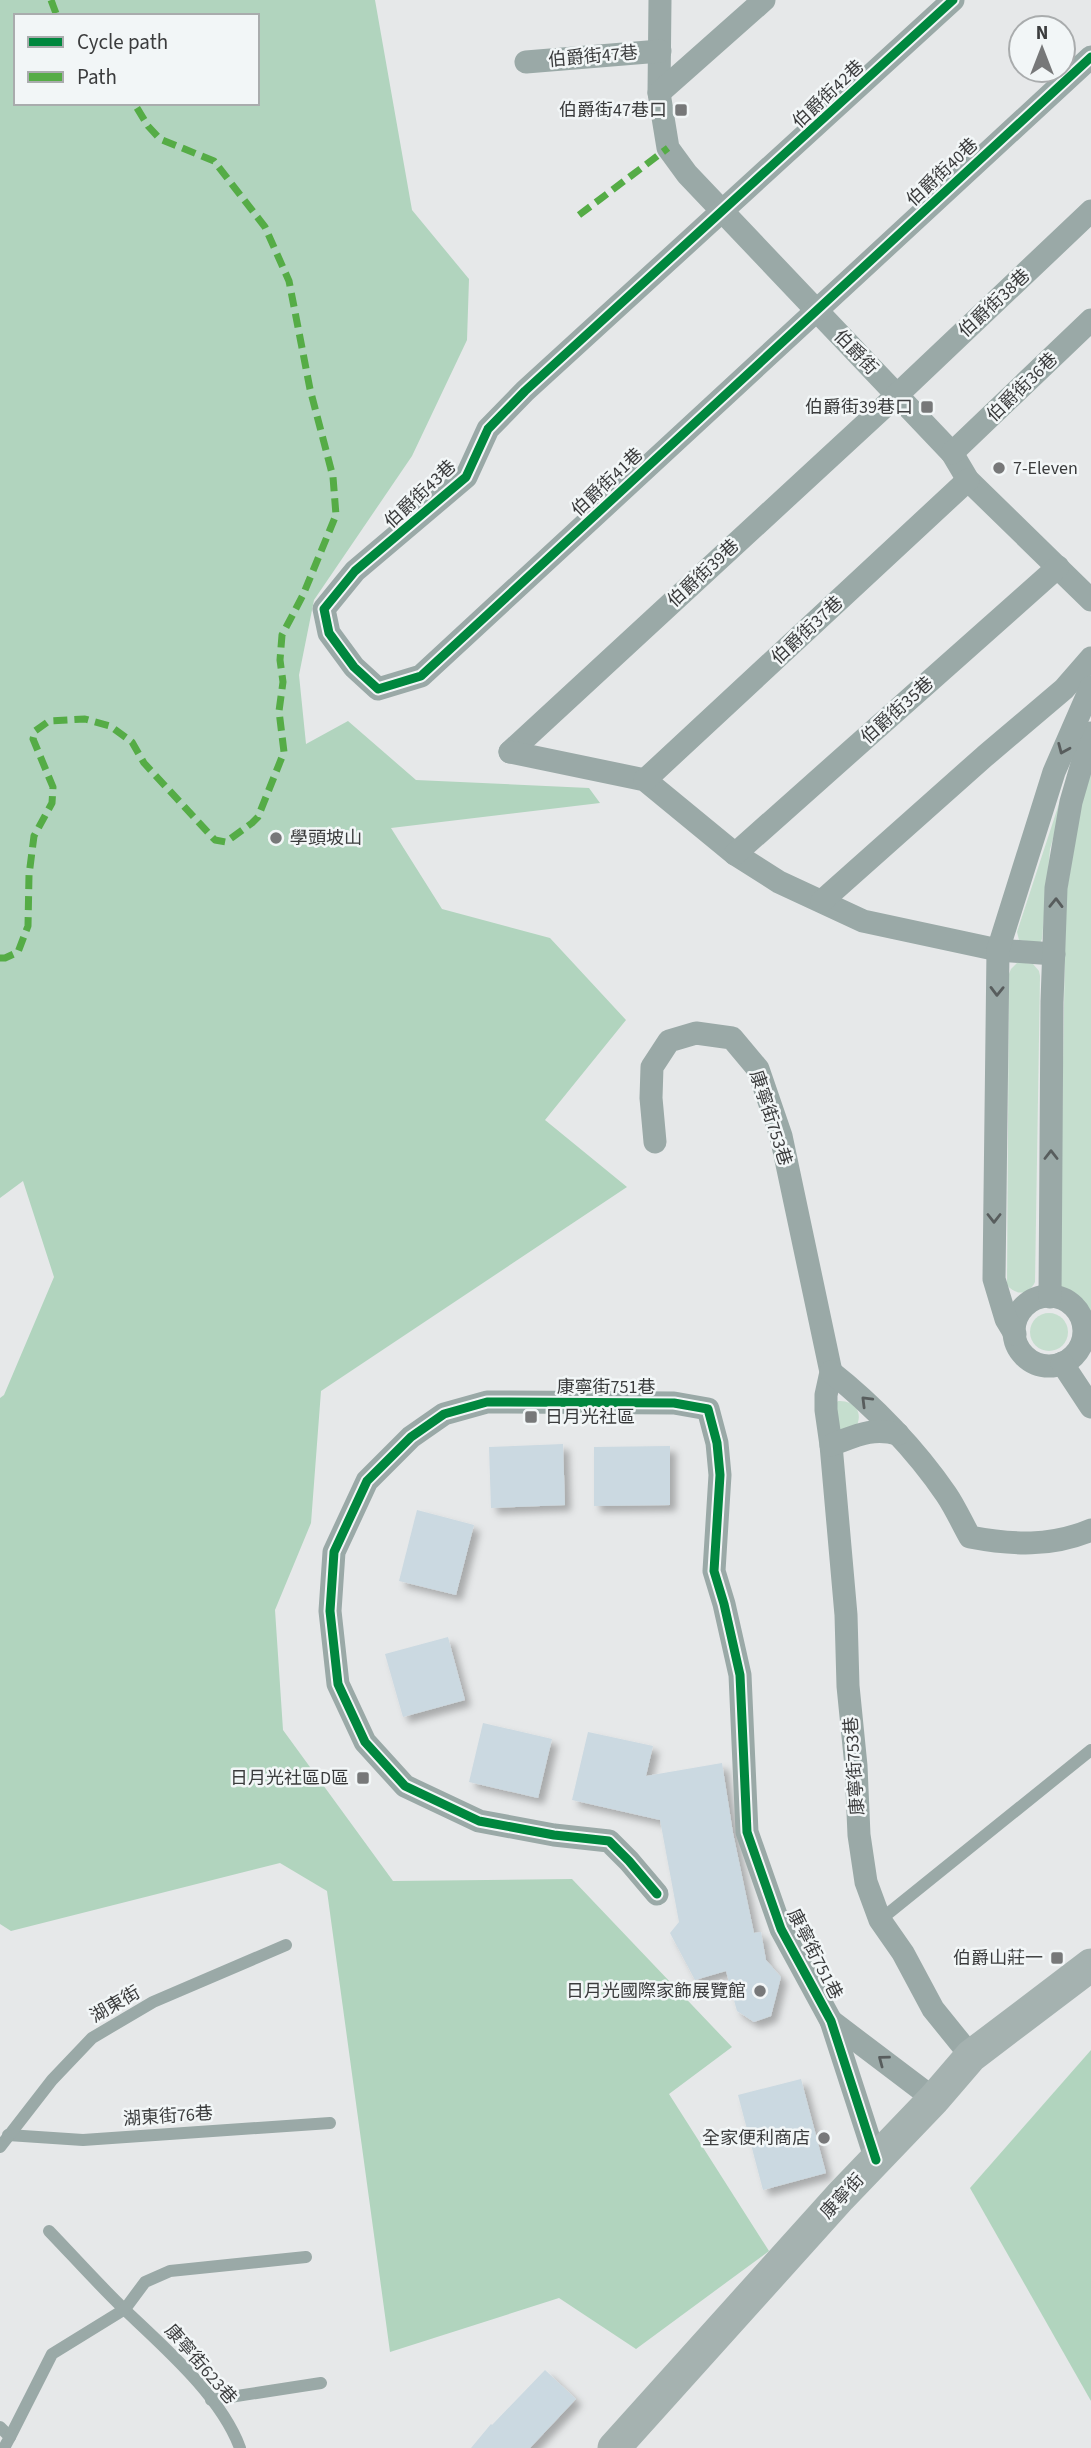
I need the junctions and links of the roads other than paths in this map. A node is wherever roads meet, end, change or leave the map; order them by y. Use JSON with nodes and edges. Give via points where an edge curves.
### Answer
{"nodes":[{"id":1,"x":660,"y":0,"type":"edge"},
{"id":2,"x":764,"y":0,"type":"edge"},
{"id":3,"x":953,"y":0,"type":"edge"},
{"id":4,"x":660,"y":51,"type":"junction"},
{"id":5,"x":1091,"y":57,"type":"edge"},
{"id":6,"x":526,"y":62,"type":"dead end"},
{"id":7,"x":659,"y":93,"type":"junction"},
{"id":8,"x":1091,"y":211,"type":"edge"},
{"id":9,"x":724,"y":212,"type":"junction"},
{"id":10,"x":815,"y":311,"type":"junction"},
{"id":11,"x":1091,"y":320,"type":"edge"},
{"id":12,"x":897,"y":395,"type":"junction"},
{"id":13,"x":952,"y":453,"type":"junction"},
{"id":14,"x":968,"y":480,"type":"junction"},
{"id":15,"x":1058,"y":567,"type":"junction"},
{"id":16,"x":1091,"y":600,"type":"edge"},
{"id":17,"x":1091,"y":658,"type":"edge"},
{"id":18,"x":421,"y":676,"type":"joint"},
{"id":19,"x":1091,"y":687,"type":"edge"},
{"id":20,"x":1091,"y":733,"type":"edge"},
{"id":21,"x":645,"y":780,"type":"junction"},
{"id":22,"x":735,"y":854,"type":"junction"},
{"id":23,"x":822,"y":901,"type":"junction"},
{"id":24,"x":998,"y":950,"type":"junction"},
{"id":25,"x":1054,"y":954,"type":"junction"},
{"id":26,"x":655,"y":1142,"type":"dead end"},
{"id":27,"x":1051,"y":1297,"type":"junction"},
{"id":28,"x":1088,"y":1326,"type":"edge"},
{"id":29,"x":1014,"y":1334,"type":"junction"},
{"id":30,"x":1062,"y":1363,"type":"junction"},
{"id":31,"x":831,"y":1371,"type":"junction"},
{"id":32,"x":1091,"y":1407,"type":"edge"},
{"id":33,"x":898,"y":1434,"type":"junction"},
{"id":34,"x":831,"y":1445,"type":"junction"},
{"id":35,"x":1091,"y":1530,"type":"edge"},
{"id":36,"x":1091,"y":1750,"type":"edge"},
{"id":37,"x":657,"y":1894,"type":"dead end"},
{"id":38,"x":880,"y":1920,"type":"junction"},
{"id":39,"x":286,"y":1945,"type":"dead end"},
{"id":40,"x":1091,"y":1965,"type":"edge"},
{"id":41,"x":831,"y":2021,"type":"junction"},
{"id":42,"x":971,"y":2056,"type":"junction"},
{"id":43,"x":934,"y":2099,"type":"junction"},
{"id":44,"x":330,"y":2123,"type":"dead end"},
{"id":45,"x":8,"y":2134,"type":"junction"},
{"id":46,"x":0,"y":2147,"type":"edge"},
{"id":47,"x":876,"y":2160,"type":"junction"},
{"id":48,"x":49,"y":2231,"type":"dead end"},
{"id":49,"x":306,"y":2256,"type":"dead end"},
{"id":50,"x":125,"y":2309,"type":"junction"},
{"id":51,"x":321,"y":2383,"type":"dead end"},
{"id":52,"x":211,"y":2400,"type":"junction"},
{"id":53,"x":0,"y":2427,"type":"edge"},
{"id":54,"x":7,"y":2443,"type":"edge"},
{"id":55,"x":240,"y":2448,"type":"edge"},
{"id":56,"x":614,"y":2448,"type":"edge"}],
"edges":[{"from":1,"to":4,"type":"street","name":"伯爵街"},
{"from":2,"to":7,"type":"street"},
{"from":3,"to":9,"type":"street","name":"伯爵街42巷"},
{"from":4,"to":6,"type":"street","name":"伯爵街47巷"},
{"from":4,"to":7,"type":"street","name":"伯爵街"},
{"from":5,"to":10,"type":"street","name":"伯爵街40巷"},
{"from":7,"to":9,"type":"street","name":"伯爵街","via":[[668,148]]},
{"from":8,"to":12,"type":"street","name":"伯爵街38巷"},
{"from":9,"to":10,"type":"street","name":"伯爵街"},
{"from":9,"to":18,"type":"street","name":"伯爵街43巷","via":[[525,391],[488,429],[466,477],[355,571],[324,609],[329,632],[354,667],[378,689]]},
{"from":10,"to":12,"type":"street","name":"伯爵街"},
{"from":10,"to":18,"type":"street","name":"伯爵街41巷"},
{"from":11,"to":13,"type":"street","name":"伯爵街36巷"},
{"from":12,"to":13,"type":"street","name":"伯爵街"},
{"from":12,"to":21,"type":"street","name":"伯爵街39巷","via":[[510,751]]},
{"from":13,"to":14,"type":"street","name":"伯爵街"},
{"from":14,"to":15,"type":"street","name":"伯爵街"},
{"from":14,"to":21,"type":"street","name":"伯爵街37巷"},
{"from":15,"to":16,"type":"street","name":"伯爵街"},
{"from":15,"to":22,"type":"street","name":"伯爵街35巷"},
{"from":17,"to":23,"type":"street","via":[[1064,689]]},
{"from":19,"to":24,"type":"street","one_way":true,"via":[[1054,772]]},
{"from":25,"to":20,"type":"street","one_way":true,"via":[[1056,888],[1071,802]]},
{"from":21,"to":22,"type":"street"},
{"from":22,"to":23,"type":"street"},
{"from":23,"to":24,"type":"street","via":[[863,921]]},
{"from":24,"to":25,"type":"street"},
{"from":24,"to":29,"type":"street","one_way":true,"via":[[994,1279]]},
{"from":27,"to":25,"type":"street","one_way":true},
{"from":26,"to":31,"type":"street","name":"康寧街753巷","via":[[652,1067],[669,1041],[696,1033],[732,1038],[758,1069],[781,1136]]},
{"from":27,"to":28,"type":"street","via":[[1072,1304]]},
{"from":27,"to":29,"type":"street","via":[[1029,1303]]},
{"from":28,"to":30,"type":"street","via":[[1076,1355]]},
{"from":29,"to":30,"type":"street","via":[[1017,1345],[1033,1362],[1044,1366]]},
{"from":30,"to":32,"type":"street"},
{"from":33,"to":31,"type":"street","one_way":true},
{"from":31,"to":34,"type":"street","name":"康寧街753巷","via":[[825,1400]]},
{"from":33,"to":34,"type":"street","via":[[867,1432]]},
{"from":33,"to":35,"type":"street","via":[[946,1494],[970,1537],[1006,1544],[1043,1542]]},
{"from":34,"to":38,"type":"street","name":"康寧街753巷","via":[[859,1835],[866,1882]]},
{"from":36,"to":38,"type":"lane"},
{"from":37,"to":41,"type":"street","name":"康寧街751巷","via":[[609,1841],[479,1821],[405,1786],[365,1742],[338,1684],[330,1611],[334,1552],[366,1481],[411,1437],[444,1414],[487,1402],[674,1403],[708,1409],[720,1475],[713,1571],[740,1675],[747,1832],[781,1929]]},
{"from":38,"to":42,"type":"street","name":"康寧街753巷","via":[[933,2009]]},
{"from":39,"to":45,"type":"lane","name":"湖東街","via":[[153,2002],[92,2038]]},
{"from":40,"to":42,"type":"street","name":"康寧街"},
{"from":43,"to":41,"type":"street","name":"康寧街751巷","one_way":true},
{"from":41,"to":47,"type":"street","name":"康寧街751巷"},
{"from":42,"to":43,"type":"street","name":"康寧街"},
{"from":43,"to":47,"type":"street","name":"康寧街"},
{"from":44,"to":45,"type":"lane","name":"湖東街76巷","via":[[83,2140]]},
{"from":45,"to":46,"type":"lane","name":"湖東街"},
{"from":47,"to":56,"type":"street","name":"康寧街"},
{"from":48,"to":50,"type":"lane","name":"康寧街623巷"},
{"from":49,"to":50,"type":"lane","via":[[170,2271],[145,2282]]},
{"from":50,"to":52,"type":"lane","name":"康寧街623巷","via":[[158,2338]]},
{"from":50,"to":54,"type":"lane","via":[[52,2354]]},
{"from":51,"to":52,"type":"lane"},
{"from":52,"to":55,"type":"lane","name":"康寧街623巷"},
{"from":53,"to":54,"type":"lane"}]}
